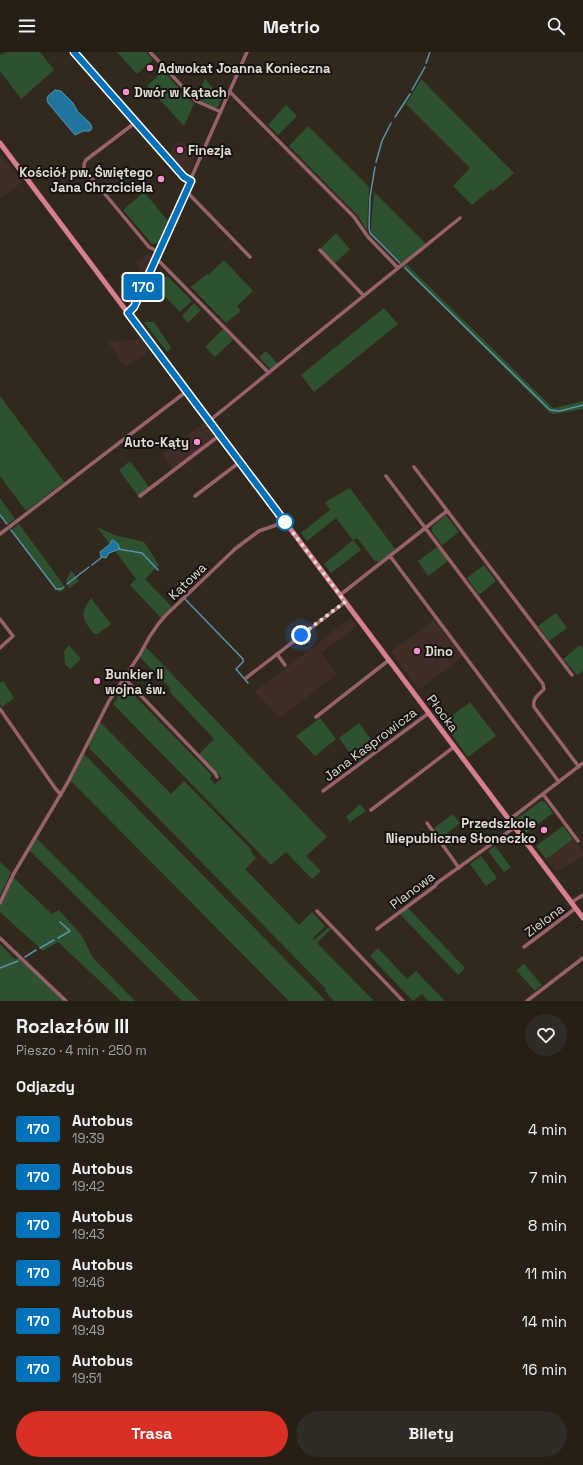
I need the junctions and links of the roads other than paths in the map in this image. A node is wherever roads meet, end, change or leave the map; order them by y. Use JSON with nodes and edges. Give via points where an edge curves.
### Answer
{"nodes":[{"id":1,"x":74,"y":52,"type":"edge"},
{"id":2,"x":150,"y":52,"type":"edge"},
{"id":3,"x":247,"y":52,"type":"edge"},
{"id":4,"x":230,"y":92,"type":"junction"},
{"id":5,"x":221,"y":112,"type":"junction"},
{"id":6,"x":136,"y":122,"type":"junction"},
{"id":7,"x":0,"y":143,"type":"edge"},
{"id":8,"x":191,"y":181,"type":"junction"},
{"id":9,"x":186,"y":191,"type":"junction"},
{"id":10,"x":460,"y":218,"type":"dead end"},
{"id":11,"x":320,"y":250,"type":"dead end"},
{"id":12,"x":159,"y":252,"type":"junction"},
{"id":13,"x":250,"y":257,"type":"dead end"},
{"id":14,"x":156,"y":258,"type":"junction"},
{"id":15,"x":398,"y":268,"type":"junction"},
{"id":16,"x":364,"y":296,"type":"junction"},
{"id":17,"x":128,"y":313,"type":"junction"},
{"id":18,"x":269,"y":373,"type":"junction"},
{"id":19,"x":187,"y":392,"type":"junction"},
{"id":20,"x":210,"y":421,"type":"junction"},
{"id":21,"x":220,"y":435,"type":"junction"},
{"id":22,"x":240,"y":462,"type":"junction"},
{"id":23,"x":414,"y":467,"type":"dead end"},
{"id":24,"x":386,"y":476,"type":"dead end"},
{"id":25,"x":140,"y":496,"type":"dead end"},
{"id":26,"x":195,"y":496,"type":"dead end"},
{"id":27,"x":447,"y":511,"type":"junction"},
{"id":28,"x":285,"y":522,"type":"junction"},
{"id":29,"x":426,"y":528,"type":"junction"},
{"id":30,"x":0,"y":534,"type":"edge"},
{"id":31,"x":390,"y":556,"type":"junction"},
{"id":32,"x":340,"y":595,"type":"junction"},
{"id":33,"x":345,"y":602,"type":"junction"},
{"id":34,"x":0,"y":619,"type":"edge"},
{"id":35,"x":0,"y":648,"type":"edge"},
{"id":36,"x":277,"y":654,"type":"junction"},
{"id":37,"x":389,"y":660,"type":"junction"},
{"id":38,"x":285,"y":665,"type":"dead end"},
{"id":39,"x":572,"y":675,"type":"dead end"},
{"id":40,"x":124,"y":678,"type":"junction"},
{"id":41,"x":246,"y":678,"type":"dead end"},
{"id":42,"x":0,"y":709,"type":"edge"},
{"id":43,"x":429,"y":713,"type":"junction"},
{"id":44,"x":316,"y":717,"type":"dead end"},
{"id":45,"x":454,"y":747,"type":"junction"},
{"id":46,"x":583,"y":763,"type":"edge"},
{"id":47,"x":579,"y":766,"type":"junction"},
{"id":48,"x":217,"y":777,"type":"dead end"},
{"id":49,"x":559,"y":782,"type":"junction"},
{"id":50,"x":323,"y":791,"type":"dead end"},
{"id":51,"x":543,"y":794,"type":"junction"},
{"id":52,"x":61,"y":795,"type":"junction"},
{"id":53,"x":371,"y":810,"type":"dead end"},
{"id":54,"x":509,"y":820,"type":"junction"},
{"id":55,"x":427,"y":823,"type":"dead end"},
{"id":56,"x":515,"y":827,"type":"junction"},
{"id":57,"x":578,"y":841,"type":"dead end"},
{"id":58,"x":459,"y":868,"type":"junction"},
{"id":59,"x":583,"y":895,"type":"edge"},
{"id":60,"x":572,"y":902,"type":"junction"},
{"id":61,"x":0,"y":903,"type":"edge"},
{"id":62,"x":576,"y":908,"type":"junction"},
{"id":63,"x":316,"y":911,"type":"dead end"},
{"id":64,"x":583,"y":918,"type":"edge"},
{"id":65,"x":377,"y":929,"type":"dead end"},
{"id":66,"x":0,"y":938,"type":"edge"},
{"id":67,"x":524,"y":948,"type":"dead end"},
{"id":68,"x":583,"y":958,"type":"edge"},
{"id":69,"x":66,"y":1001,"type":"edge"},
{"id":70,"x":403,"y":1001,"type":"edge"},
{"id":71,"x":527,"y":1001,"type":"edge"}],
"edges":[{"from":1,"to":6,"type":"street"},
{"from":2,"to":5,"type":"street","via":[[191,97]]},
{"from":3,"to":4,"type":"street"},
{"from":4,"to":5,"type":"street"},
{"from":4,"to":15,"type":"street","via":[[354,217],[368,237]]},
{"from":5,"to":8,"type":"street"},
{"from":6,"to":8,"type":"street","via":[[184,177]]},
{"from":6,"to":12,"type":"street","via":[[86,160],[84,169],[138,235]]},
{"from":7,"to":17,"type":"street","name":"Płocka"},
{"from":8,"to":9,"type":"street"},
{"from":9,"to":12,"type":"street"},
{"from":9,"to":13,"type":"street"},
{"from":10,"to":15,"type":"street"},
{"from":11,"to":16,"type":"street"},
{"from":12,"to":14,"type":"street"},
{"from":14,"to":17,"type":"street","via":[[134,307]]},
{"from":14,"to":18,"type":"street"},
{"from":15,"to":16,"type":"street"},
{"from":16,"to":18,"type":"street"},
{"from":17,"to":19,"type":"street","name":"Płocka"},
{"from":18,"to":20,"type":"street"},
{"from":19,"to":20,"type":"street","name":"Płocka"},
{"from":19,"to":30,"type":"street"},
{"from":20,"to":21,"type":"street","name":"Płocka"},
{"from":21,"to":22,"type":"street","name":"Płocka"},
{"from":21,"to":25,"type":"street"},
{"from":22,"to":26,"type":"street"},
{"from":22,"to":28,"type":"street","name":"Płocka"},
{"from":23,"to":27,"type":"street"},
{"from":24,"to":29,"type":"street"},
{"from":27,"to":29,"type":"street"},
{"from":27,"to":39,"type":"street"},
{"from":28,"to":32,"type":"street","name":"Płocka"},
{"from":28,"to":40,"type":"street","name":"Kątowa","via":[[259,531],[234,549],[157,625]]},
{"from":29,"to":31,"type":"street"},
{"from":29,"to":47,"type":"street","via":[[543,684],[544,689],[535,698],[534,706]]},
{"from":31,"to":32,"type":"street"},
{"from":31,"to":49,"type":"street"},
{"from":32,"to":33,"type":"street","name":"Płocka"},
{"from":33,"to":36,"type":"street"},
{"from":33,"to":37,"type":"street","name":"Płocka"},
{"from":34,"to":35,"type":"street","via":[[13,636]]},
{"from":36,"to":38,"type":"street"},
{"from":36,"to":41,"type":"street"},
{"from":37,"to":43,"type":"street","name":"Płocka"},
{"from":37,"to":44,"type":"street"},
{"from":40,"to":48,"type":"street"},
{"from":40,"to":52,"type":"street","name":"Kątowa"},
{"from":42,"to":52,"type":"street"},
{"from":43,"to":45,"type":"street","name":"Płocka"},
{"from":43,"to":50,"type":"street","name":"Jana Kasprowicza"},
{"from":45,"to":53,"type":"street"},
{"from":45,"to":54,"type":"street","name":"Płocka"},
{"from":46,"to":47,"type":"street"},
{"from":47,"to":49,"type":"street"},
{"from":49,"to":51,"type":"street"},
{"from":51,"to":54,"type":"street"},
{"from":51,"to":57,"type":"street"},
{"from":52,"to":61,"type":"street","name":"Kątowa","via":[[13,875]]},
{"from":54,"to":56,"type":"street","name":"Płocka"},
{"from":55,"to":58,"type":"street"},
{"from":56,"to":58,"type":"street","name":"Planowa"},
{"from":56,"to":60,"type":"street","name":"Płocka"},
{"from":58,"to":65,"type":"street","name":"Planowa"},
{"from":59,"to":60,"type":"street"},
{"from":60,"to":62,"type":"street","name":"Płocka"},
{"from":62,"to":64,"type":"street","name":"Płocka"},
{"from":62,"to":67,"type":"street","name":"Zielona"},
{"from":63,"to":70,"type":"street"},
{"from":66,"to":69,"type":"street"},
{"from":68,"to":71,"type":"street"}]}
